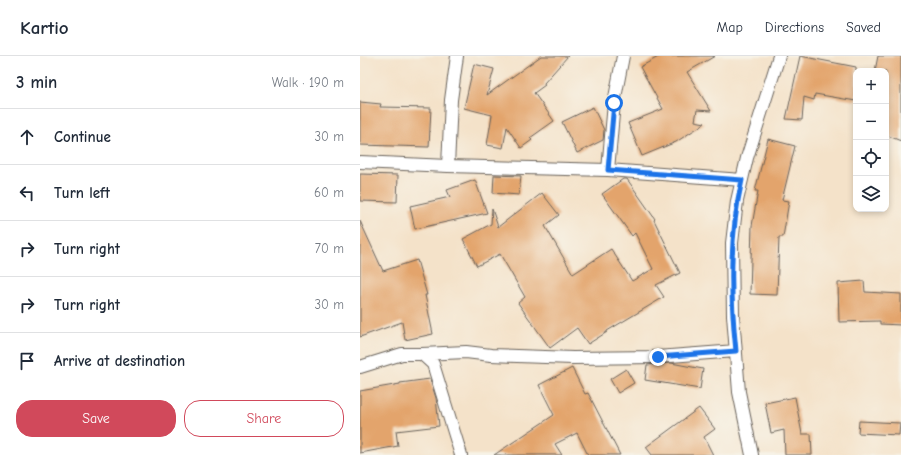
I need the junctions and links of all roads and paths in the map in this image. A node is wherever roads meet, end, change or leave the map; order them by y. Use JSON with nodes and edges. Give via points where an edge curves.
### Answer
{"nodes":[{"id":1,"x":457,"y":56,"type":"edge"},
{"id":2,"x":623,"y":56,"type":"edge"},
{"id":3,"x":780,"y":56,"type":"edge"},
{"id":4,"x":360,"y":162,"type":"edge"},
{"id":5,"x":448,"y":166,"type":"junction"},
{"id":6,"x":608,"y":170,"type":"junction"},
{"id":7,"x":742,"y":180,"type":"junction"},
{"id":8,"x":736,"y":351,"type":"junction"},
{"id":9,"x":422,"y":354,"type":"junction"},
{"id":10,"x":360,"y":367,"type":"edge"},
{"id":11,"x":461,"y":455,"type":"edge"},
{"id":12,"x":752,"y":455,"type":"edge"}],
"edges":[{"from":1,"to":5,"type":"street","via":[[451,100]]},
{"from":2,"to":6,"type":"street","via":[[614,103]]},
{"from":3,"to":7,"type":"street"},
{"from":4,"to":5,"type":"street"},
{"from":5,"to":6,"type":"street"},
{"from":6,"to":7,"type":"street"},
{"from":7,"to":8,"type":"street","via":[[732,243]]},
{"from":8,"to":9,"type":"street","via":[[658,357],[573,358],[466,352]]},
{"from":8,"to":12,"type":"street","via":[[740,392]]},
{"from":9,"to":10,"type":"street","via":[[402,354]]},
{"from":9,"to":11,"type":"street","via":[[433,364]]}]}
